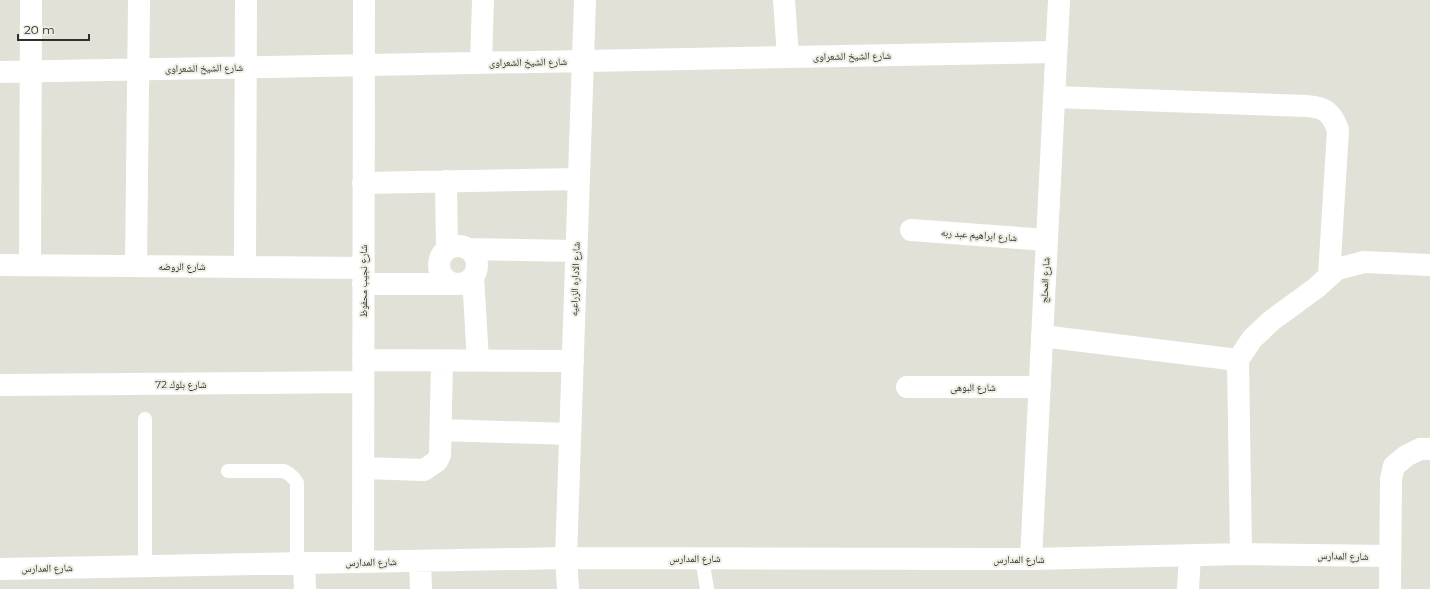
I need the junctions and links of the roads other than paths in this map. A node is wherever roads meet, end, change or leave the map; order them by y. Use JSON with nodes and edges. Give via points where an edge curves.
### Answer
{"nodes":[{"id":1,"x":31,"y":0,"type":"edge"},
{"id":2,"x":139,"y":0,"type":"edge"},
{"id":3,"x":246,"y":0,"type":"edge"},
{"id":4,"x":364,"y":0,"type":"edge"},
{"id":5,"x":483,"y":0,"type":"edge"},
{"id":6,"x":585,"y":0,"type":"edge"},
{"id":7,"x":784,"y":0,"type":"edge"},
{"id":8,"x":1059,"y":0,"type":"edge"},
{"id":9,"x":1056,"y":52,"type":"junction"},
{"id":10,"x":788,"y":57,"type":"junction"},
{"id":11,"x":583,"y":62,"type":"junction"},
{"id":12,"x":481,"y":63,"type":"junction"},
{"id":13,"x":363,"y":66,"type":"junction"},
{"id":14,"x":246,"y":68,"type":"junction"},
{"id":15,"x":138,"y":70,"type":"junction"},
{"id":16,"x":0,"y":72,"type":"edge"},
{"id":17,"x":31,"y":72,"type":"junction"},
{"id":18,"x":1054,"y":97,"type":"junction"},
{"id":19,"x":579,"y":179,"type":"junction"},
{"id":20,"x":446,"y":181,"type":"junction"},
{"id":21,"x":363,"y":183,"type":"junction"},
{"id":22,"x":911,"y":230,"type":"dead end"},
{"id":23,"x":1047,"y":240,"type":"junction"},
{"id":24,"x":447,"y":249,"type":"junction"},
{"id":25,"x":468,"y":249,"type":"junction"},
{"id":26,"x":576,"y":251,"type":"junction"},
{"id":27,"x":0,"y":265,"type":"edge"},
{"id":28,"x":30,"y":265,"type":"junction"},
{"id":29,"x":1430,"y":265,"type":"edge"},
{"id":30,"x":136,"y":266,"type":"junction"},
{"id":31,"x":245,"y":267,"type":"junction"},
{"id":32,"x":363,"y":276,"type":"junction"},
{"id":33,"x":473,"y":276,"type":"junction"},
{"id":34,"x":1329,"y":276,"type":"junction"},
{"id":35,"x":453,"y":284,"type":"junction"},
{"id":36,"x":1042,"y":336,"type":"junction"},
{"id":37,"x":363,"y":360,"type":"junction"},
{"id":38,"x":442,"y":360,"type":"junction"},
{"id":39,"x":1238,"y":360,"type":"junction"},
{"id":40,"x":478,"y":361,"type":"junction"},
{"id":41,"x":573,"y":361,"type":"junction"},
{"id":42,"x":363,"y":382,"type":"junction"},
{"id":43,"x":0,"y":385,"type":"edge"},
{"id":44,"x":907,"y":387,"type":"dead end"},
{"id":45,"x":1040,"y":387,"type":"junction"},
{"id":46,"x":145,"y":419,"type":"dead end"},
{"id":47,"x":441,"y":430,"type":"junction"},
{"id":48,"x":570,"y":434,"type":"junction"},
{"id":49,"x":1430,"y":449,"type":"edge"},
{"id":50,"x":363,"y":468,"type":"junction"},
{"id":51,"x":228,"y":471,"type":"dead end"},
{"id":52,"x":1241,"y":554,"type":"junction"},
{"id":53,"x":1190,"y":556,"type":"junction"},
{"id":54,"x":1390,"y":556,"type":"junction"},
{"id":55,"x":566,"y":558,"type":"junction"},
{"id":56,"x":702,"y":558,"type":"junction"},
{"id":57,"x":1031,"y":559,"type":"junction"},
{"id":58,"x":420,"y":561,"type":"junction"},
{"id":59,"x":363,"y":562,"type":"junction"},
{"id":60,"x":301,"y":563,"type":"junction"},
{"id":61,"x":145,"y":566,"type":"junction"},
{"id":62,"x":0,"y":569,"type":"edge"},
{"id":63,"x":304,"y":589,"type":"edge"},
{"id":64,"x":422,"y":589,"type":"edge"},
{"id":65,"x":568,"y":589,"type":"edge"},
{"id":66,"x":707,"y":589,"type":"edge"},
{"id":67,"x":1188,"y":589,"type":"edge"},
{"id":68,"x":1390,"y":589,"type":"edge"}],
"edges":[{"from":1,"to":17,"type":"street"},
{"from":2,"to":15,"type":"street"},
{"from":3,"to":14,"type":"street"},
{"from":4,"to":13,"type":"street","name":"شارع نجيب محفوظ"},
{"from":5,"to":12,"type":"street"},
{"from":6,"to":11,"type":"street","name":"شارع الاداره الزراعيه"},
{"from":7,"to":10,"type":"street"},
{"from":8,"to":9,"type":"street","name":"شارع المحلج"},
{"from":9,"to":10,"type":"street","name":"شارع الشيخ الشعراوى"},
{"from":9,"to":18,"type":"street","name":"شارع المحلج"},
{"from":10,"to":11,"type":"street","name":"شارع الشيخ الشعراوى"},
{"from":11,"to":12,"type":"street","name":"شارع الشيخ الشعراوى"},
{"from":11,"to":19,"type":"street","name":"شارع الاداره الزراعيه"},
{"from":12,"to":13,"type":"street","name":"شارع الشيخ الشعراوى"},
{"from":13,"to":14,"type":"street","name":"شارع الشيخ الشعراوى"},
{"from":13,"to":21,"type":"street","name":"شارع نجيب محفوظ"},
{"from":14,"to":15,"type":"street","name":"شارع الشيخ الشعراوى"},
{"from":14,"to":31,"type":"street"},
{"from":15,"to":17,"type":"street","name":"شارع الشيخ الشعراوى"},
{"from":15,"to":30,"type":"street"},
{"from":16,"to":17,"type":"street","name":"شارع الشيخ الشعراوى"},
{"from":17,"to":28,"type":"street"},
{"from":18,"to":23,"type":"street","name":"شارع المحلج"},
{"from":18,"to":34,"type":"street","via":[[1307,106],[1327,111],[1338,130]]},
{"from":19,"to":20,"type":"street"},
{"from":19,"to":26,"type":"street","name":"شارع الاداره الزراعيه"},
{"from":20,"to":21,"type":"street"},
{"from":20,"to":24,"type":"street"},
{"from":21,"to":32,"type":"street","name":"شارع نجيب محفوظ"},
{"from":22,"to":23,"type":"street","name":"شارع ابراهيم عبد ربه"},
{"from":23,"to":36,"type":"street","name":"شارع المحلج"},
{"from":24,"to":25,"type":"street","via":[[461,246]]},
{"from":24,"to":35,"type":"street","via":[[439,261],[439,268],[446,281]]},
{"from":25,"to":26,"type":"street"},
{"from":25,"to":33,"type":"street","via":[[474,254],[476,262]]},
{"from":26,"to":41,"type":"street","name":"شارع الاداره الزراعيه"},
{"from":27,"to":28,"type":"street","name":"شارع الروضه"},
{"from":28,"to":30,"type":"street","name":"شارع الروضه"},
{"from":29,"to":34,"type":"street","via":[[1364,262],[1337,269]]},
{"from":30,"to":31,"type":"street","name":"شارع الروضه"},
{"from":31,"to":32,"type":"street","name":"شارع الروضه"},
{"from":32,"to":35,"type":"street","name":"شارع الروضه"},
{"from":32,"to":37,"type":"street","name":"شارع نجيب محفوظ"},
{"from":33,"to":35,"type":"street","via":[[468,282]]},
{"from":33,"to":40,"type":"street"},
{"from":34,"to":39,"type":"street","via":[[1271,321],[1252,339]]},
{"from":36,"to":39,"type":"street"},
{"from":36,"to":45,"type":"street","name":"شارع المحلج"},
{"from":37,"to":38,"type":"street"},
{"from":37,"to":42,"type":"street","name":"شارع نجيب محفوظ"},
{"from":38,"to":40,"type":"street"},
{"from":38,"to":47,"type":"street"},
{"from":39,"to":52,"type":"street"},
{"from":40,"to":41,"type":"street"},
{"from":41,"to":48,"type":"street","name":"شارع الاداره الزراعيه"},
{"from":42,"to":43,"type":"street","name":"شارع بلوك 72"},
{"from":42,"to":50,"type":"street","name":"شارع نجيب محفوظ"},
{"from":44,"to":45,"type":"street","name":"شارع البوهى"},
{"from":45,"to":57,"type":"street","name":"شارع المحلج"},
{"from":46,"to":61,"type":"lane"},
{"from":47,"to":48,"type":"street"},
{"from":47,"to":50,"type":"street","via":[[440,455],[424,470]]},
{"from":48,"to":55,"type":"street","name":"شارع الاداره الزراعيه"},
{"from":49,"to":54,"type":"street","via":[[1420,449],[1394,466],[1391,479]]},
{"from":50,"to":59,"type":"street","name":"شارع نجيب محفوظ"},
{"from":51,"to":60,"type":"lane","via":[[284,471],[294,478]]},
{"from":52,"to":53,"type":"street","name":"شارع المدارس"},
{"from":52,"to":54,"type":"street","name":"شارع المدارس"},
{"from":53,"to":57,"type":"street","name":"شارع المدارس"},
{"from":53,"to":67,"type":"street"},
{"from":54,"to":68,"type":"street"},
{"from":55,"to":56,"type":"street","name":"شارع المدارس"},
{"from":55,"to":58,"type":"street","name":"شارع المدارس"},
{"from":55,"to":65,"type":"street","name":"شارع الاداره الزراعيه"},
{"from":56,"to":57,"type":"street","name":"شارع المدارس"},
{"from":56,"to":66,"type":"lane"},
{"from":58,"to":59,"type":"street","name":"شارع المدارس"},
{"from":58,"to":64,"type":"street"},
{"from":59,"to":60,"type":"street","name":"شارع المدارس"},
{"from":60,"to":61,"type":"street","name":"شارع المدارس"},
{"from":60,"to":63,"type":"street"},
{"from":61,"to":62,"type":"street","name":"شارع المدارس"}]}
